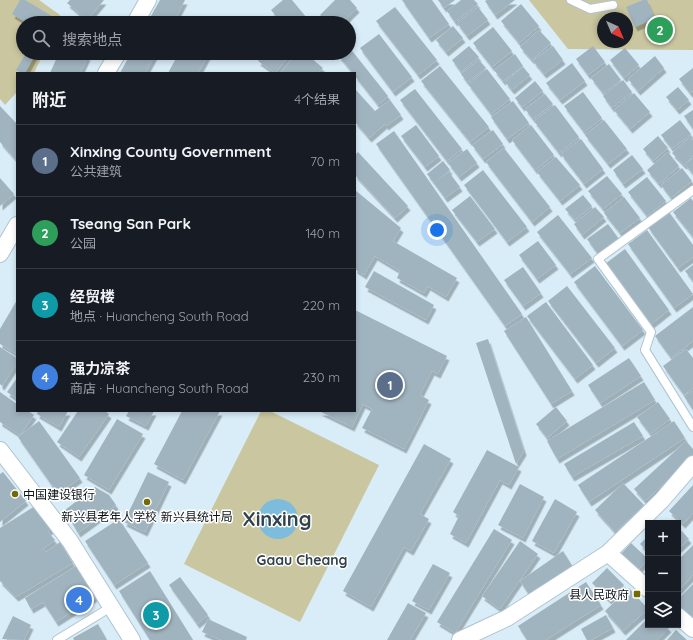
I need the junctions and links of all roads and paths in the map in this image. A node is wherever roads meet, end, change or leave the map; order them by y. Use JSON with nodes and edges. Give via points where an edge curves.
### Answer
{"nodes":[{"id":1,"x":148,"y":0,"type":"edge"},
{"id":2,"x":571,"y":0,"type":"edge"},
{"id":3,"x":613,"y":5,"type":"dead end"},
{"id":4,"x":140,"y":16,"type":"edge"},
{"id":5,"x":114,"y":60,"type":"edge"},
{"id":6,"x":107,"y":72,"type":"edge"},
{"id":7,"x":693,"y":190,"type":"edge"},
{"id":8,"x":16,"y":227,"type":"edge"},
{"id":9,"x":0,"y":254,"type":"edge"},
{"id":10,"x":693,"y":427,"type":"edge"},
{"id":11,"x":0,"y":450,"type":"edge"},
{"id":12,"x":693,"y":464,"type":"edge"},
{"id":13,"x":608,"y":553,"type":"junction"},
{"id":14,"x":645,"y":586,"type":"edge"},
{"id":15,"x":111,"y":607,"type":"junction"},
{"id":16,"x":681,"y":619,"type":"edge"},
{"id":17,"x":693,"y":629,"type":"edge"},
{"id":18,"x":57,"y":640,"type":"edge"},
{"id":19,"x":132,"y":640,"type":"edge"},
{"id":20,"x":460,"y":640,"type":"edge"}],
"edges":[{"from":1,"to":4,"type":"street"},
{"from":2,"to":3,"type":"lane","via":[[590,9]]},
{"from":5,"to":6,"type":"street"},
{"from":7,"to":10,"type":"lane","via":[[598,259],[651,332],[645,350]]},
{"from":8,"to":9,"type":"street"},
{"from":11,"to":15,"type":"street","via":[[70,541]]},
{"from":12,"to":13,"type":"street","via":[[662,500]]},
{"from":13,"to":14,"type":"street"},
{"from":13,"to":20,"type":"street","via":[[507,618]]},
{"from":15,"to":18,"type":"lane"},
{"from":15,"to":19,"type":"street"},
{"from":16,"to":17,"type":"street"}]}
